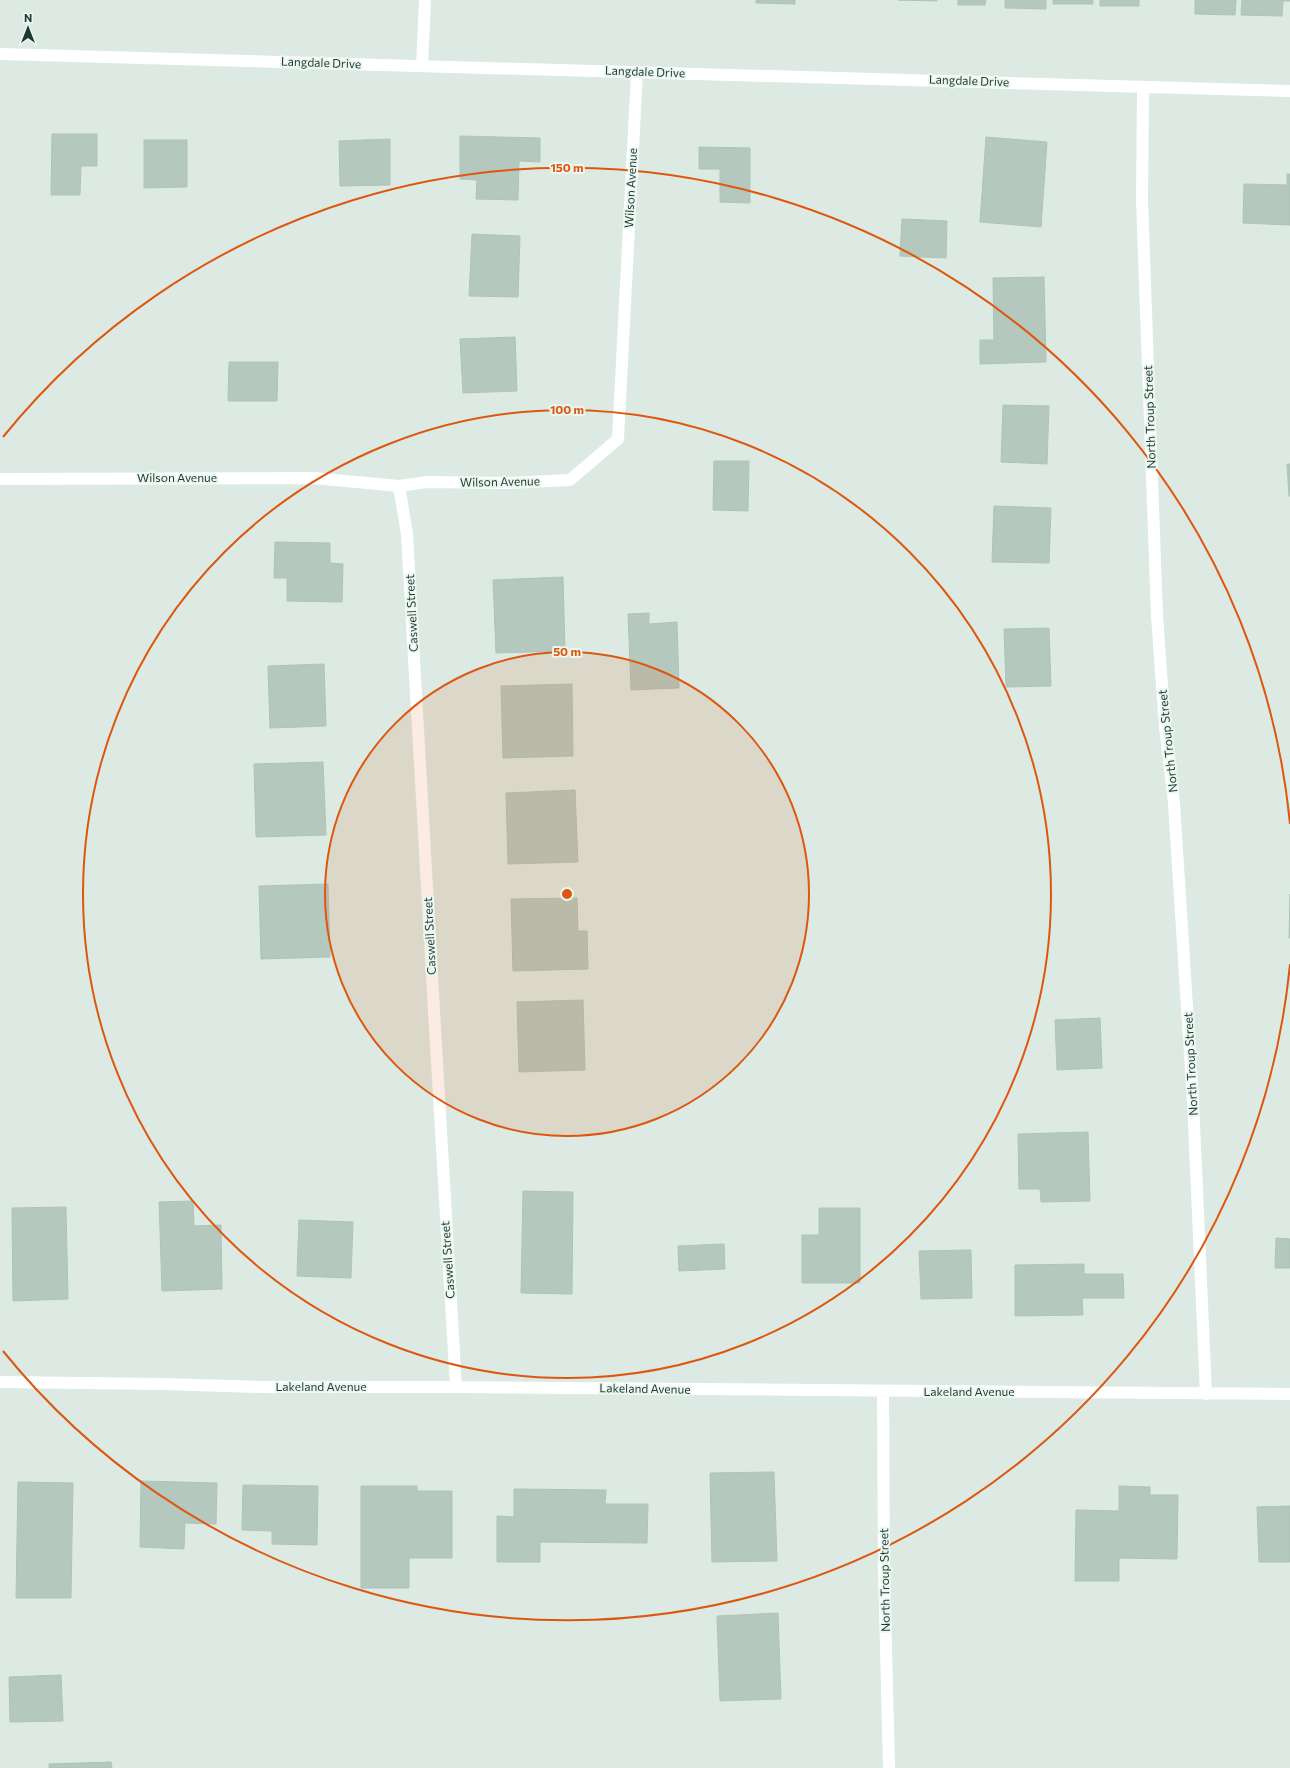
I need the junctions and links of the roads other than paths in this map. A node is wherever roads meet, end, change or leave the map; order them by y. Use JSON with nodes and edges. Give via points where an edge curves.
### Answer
{"nodes":[{"id":1,"x":425,"y":0,"type":"edge"},
{"id":2,"x":0,"y":54,"type":"edge"},
{"id":3,"x":422,"y":66,"type":"junction"},
{"id":4,"x":637,"y":72,"type":"junction"},
{"id":5,"x":1143,"y":87,"type":"junction"},
{"id":6,"x":1290,"y":91,"type":"edge"},
{"id":7,"x":0,"y":479,"type":"edge"},
{"id":8,"x":399,"y":486,"type":"junction"},
{"id":9,"x":0,"y":1382,"type":"edge"},
{"id":10,"x":456,"y":1387,"type":"junction"},
{"id":11,"x":883,"y":1391,"type":"junction"},
{"id":12,"x":1206,"y":1394,"type":"junction"},
{"id":13,"x":1290,"y":1394,"type":"edge"},
{"id":14,"x":889,"y":1768,"type":"edge"}],
"edges":[{"from":1,"to":3,"type":"street"},
{"from":2,"to":3,"type":"street","name":"Langdale Drive"},
{"from":3,"to":4,"type":"street","name":"Langdale Drive"},
{"from":4,"to":5,"type":"street","name":"Langdale Drive"},
{"from":4,"to":8,"type":"street","name":"Wilson Avenue","via":[[618,439],[570,480],[507,483],[427,482]]},
{"from":5,"to":6,"type":"street","name":"Langdale Drive"},
{"from":5,"to":12,"type":"street","name":"North Troup Street","via":[[1142,202],[1157,616],[1165,727],[1174,803],[1193,1102]]},
{"from":7,"to":8,"type":"street","name":"Wilson Avenue","via":[[313,478]]},
{"from":8,"to":10,"type":"street","name":"Caswell Street","via":[[407,534]]},
{"from":9,"to":10,"type":"street","name":"Lakeland Avenue","via":[[260,1387]]},
{"from":10,"to":11,"type":"street","name":"Lakeland Avenue"},
{"from":11,"to":12,"type":"street","name":"Lakeland Avenue"},
{"from":11,"to":14,"type":"street","name":"North Troup Street"},
{"from":12,"to":13,"type":"street","name":"Lakeland Avenue"}]}
